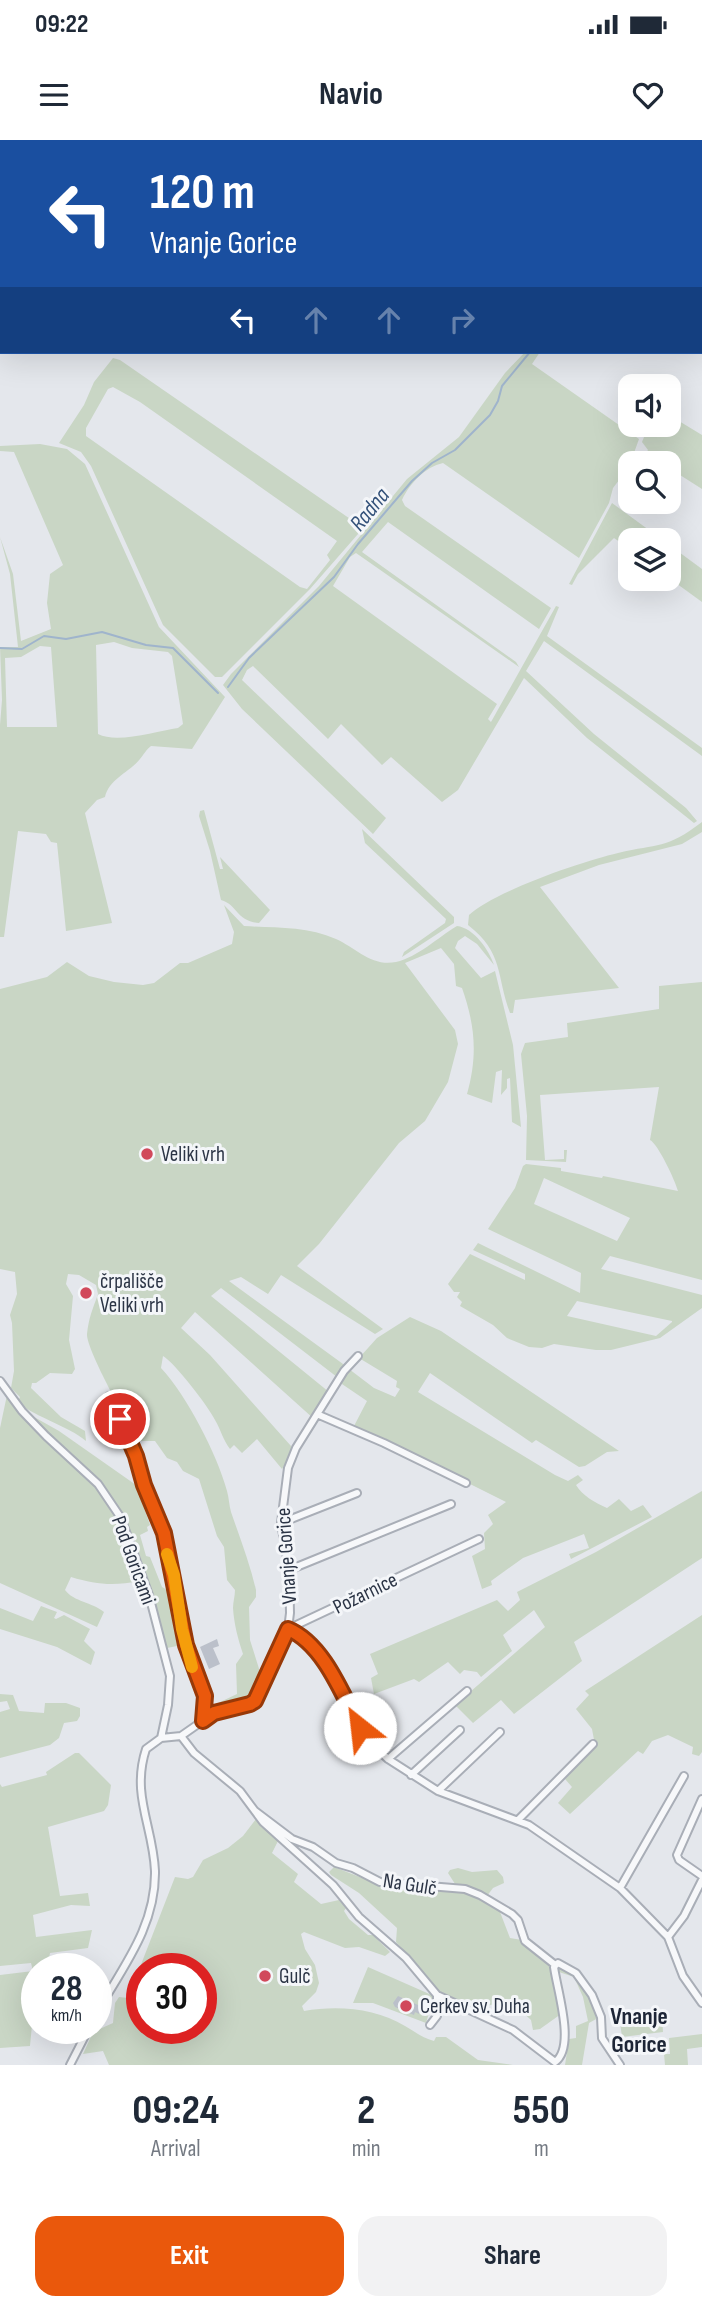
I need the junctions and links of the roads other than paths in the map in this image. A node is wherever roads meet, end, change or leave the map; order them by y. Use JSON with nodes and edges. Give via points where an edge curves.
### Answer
{"nodes":[{"id":1,"x":358,"y":1356,"type":"dead end"},
{"id":2,"x":0,"y":1381,"type":"edge"},
{"id":3,"x":109,"y":1396,"type":"dead end"},
{"id":4,"x":319,"y":1415,"type":"junction"},
{"id":5,"x":466,"y":1483,"type":"dead end"},
{"id":6,"x":357,"y":1493,"type":"dead end"},
{"id":7,"x":451,"y":1504,"type":"dead end"},
{"id":8,"x":281,"y":1523,"type":"junction"},
{"id":9,"x":479,"y":1539,"type":"dead end"},
{"id":10,"x":289,"y":1570,"type":"junction"},
{"id":11,"x":288,"y":1629,"type":"junction"},
{"id":12,"x":467,"y":1691,"type":"dead end"},
{"id":13,"x":203,"y":1721,"type":"junction"},
{"id":14,"x":460,"y":1730,"type":"dead end"},
{"id":15,"x":500,"y":1732,"type":"dead end"},
{"id":16,"x":181,"y":1736,"type":"junction"},
{"id":17,"x":161,"y":1738,"type":"junction"},
{"id":18,"x":593,"y":1744,"type":"dead end"},
{"id":19,"x":388,"y":1759,"type":"junction"},
{"id":20,"x":411,"y":1775,"type":"junction"},
{"id":21,"x":684,"y":1776,"type":"dead end"},
{"id":22,"x":438,"y":1791,"type":"junction"},
{"id":23,"x":702,"y":1799,"type":"edge"},
{"id":24,"x":253,"y":1810,"type":"junction"},
{"id":25,"x":518,"y":1820,"type":"junction"},
{"id":26,"x":702,"y":1878,"type":"edge"},
{"id":27,"x":620,"y":1888,"type":"junction"},
{"id":28,"x":668,"y":1937,"type":"junction"},
{"id":29,"x":554,"y":1964,"type":"junction"},
{"id":30,"x":112,"y":1989,"type":"edge"},
{"id":31,"x":436,"y":1995,"type":"junction"},
{"id":32,"x":702,"y":2003,"type":"edge"},
{"id":33,"x":430,"y":2025,"type":"dead end"},
{"id":34,"x":81,"y":2044,"type":"edge"},
{"id":35,"x":70,"y":2065,"type":"edge"},
{"id":36,"x":620,"y":2065,"type":"edge"}],
"edges":[{"from":1,"to":4,"type":"street","name":"Vnanje Gorice"},
{"from":2,"to":17,"type":"street","name":"Pod Goricami","via":[[22,1411],[98,1484],[121,1518],[149,1595],[170,1676]]},
{"from":3,"to":13,"type":"street","via":[[164,1533],[186,1645],[205,1696]]},
{"from":4,"to":5,"type":"street"},
{"from":4,"to":8,"type":"street","name":"Vnanje Gorice","via":[[288,1468]]},
{"from":6,"to":8,"type":"street"},
{"from":7,"to":10,"type":"street"},
{"from":8,"to":10,"type":"street","name":"Vnanje Gorice"},
{"from":9,"to":11,"type":"street","name":"Požarnice"},
{"from":10,"to":11,"type":"street","name":"Vnanje Gorice"},
{"from":11,"to":13,"type":"street","name":"Vnanje Gorice","via":[[255,1701],[214,1713]]},
{"from":11,"to":19,"type":"street","via":[[305,1640],[324,1663],[368,1741]]},
{"from":12,"to":19,"type":"street"},
{"from":13,"to":16,"type":"street","name":"Vnanje Gorice"},
{"from":14,"to":20,"type":"street"},
{"from":15,"to":22,"type":"street"},
{"from":16,"to":17,"type":"street","name":"Vnanje Gorice"},
{"from":16,"to":24,"type":"street","name":"Na Gulč","via":[[194,1753],[240,1791]]},
{"from":17,"to":30,"type":"street","via":[[146,1749],[140,1782],[155,1872],[152,1900],[132,1957]]},
{"from":18,"to":25,"type":"street"},
{"from":19,"to":20,"type":"street"},
{"from":20,"to":22,"type":"street"},
{"from":21,"to":27,"type":"street"},
{"from":22,"to":25,"type":"street"},
{"from":23,"to":26,"type":"street","via":[[677,1851],[679,1860]]},
{"from":24,"to":29,"type":"street","name":"Na Gulč","via":[[292,1839],[380,1882],[466,1889],[480,1895],[512,1914],[525,1941]]},
{"from":24,"to":31,"type":"street","name":"Na Gulč","via":[[406,1958]]},
{"from":25,"to":27,"type":"street"},
{"from":26,"to":28,"type":"street"},
{"from":27,"to":28,"type":"street"},
{"from":28,"to":32,"type":"street","via":[[683,1976]]},
{"from":29,"to":31,"type":"street","via":[[566,2038],[555,2062],[513,2030]]},
{"from":29,"to":36,"type":"street","name":"Na Gulč","via":[[576,1973],[587,1986],[597,2005],[606,2047]]},
{"from":31,"to":33,"type":"street","via":[[437,2016]]},
{"from":34,"to":35,"type":"street"}]}
